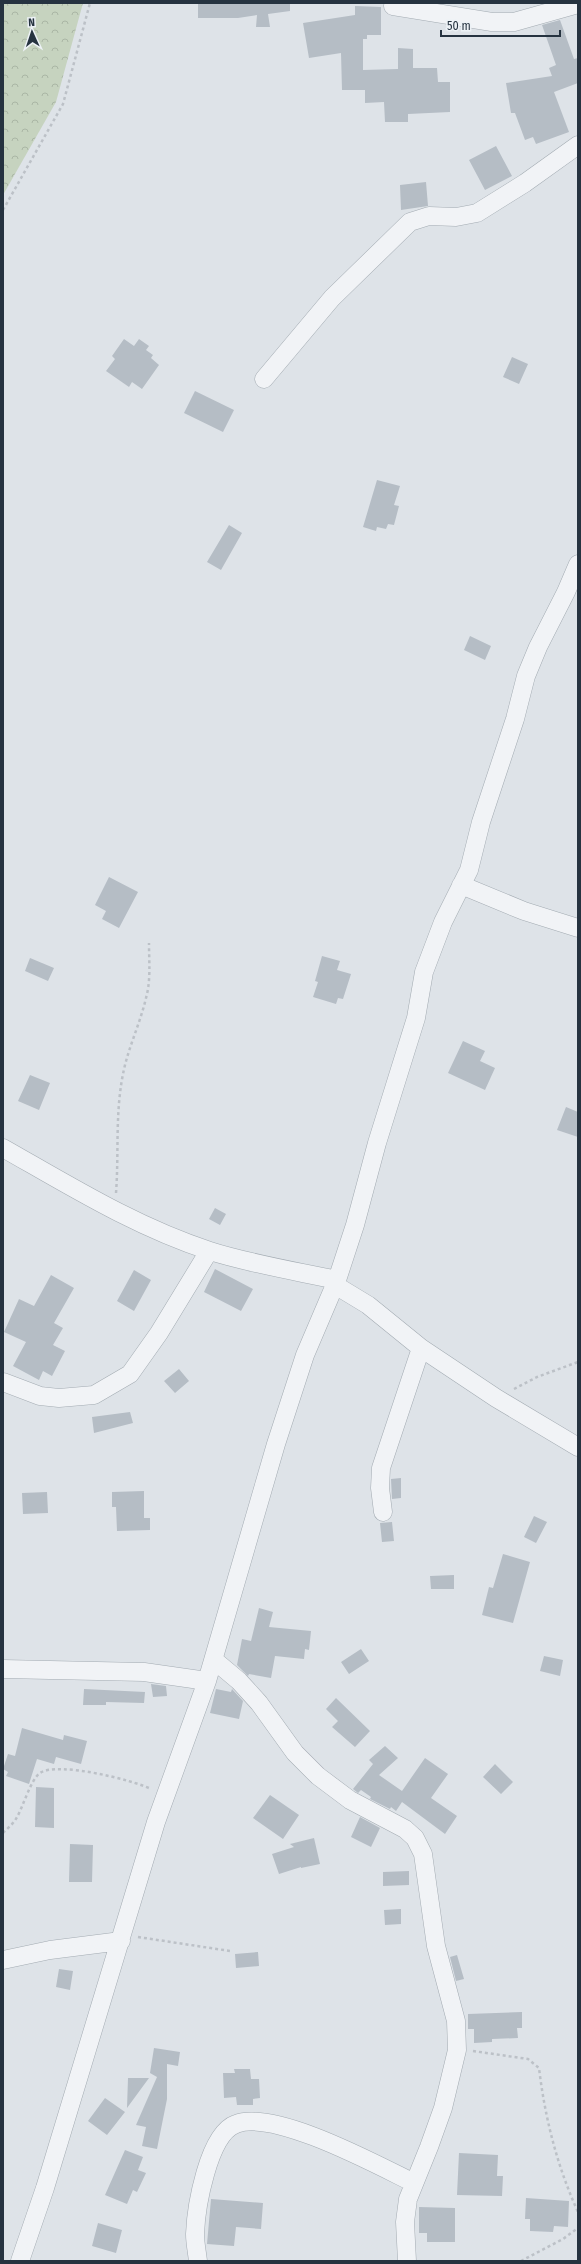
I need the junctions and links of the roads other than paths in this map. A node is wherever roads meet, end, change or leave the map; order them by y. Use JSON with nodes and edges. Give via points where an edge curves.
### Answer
{"nodes":[{"id":1,"x":578,"y":4,"type":"edge"},
{"id":2,"x":393,"y":6,"type":"dead end"},
{"id":3,"x":578,"y":145,"type":"edge"},
{"id":4,"x":264,"y":379,"type":"dead end"},
{"id":5,"x":578,"y":564,"type":"edge"},
{"id":6,"x":461,"y":885,"type":"junction"},
{"id":7,"x":578,"y":928,"type":"edge"},
{"id":8,"x":3,"y":1148,"type":"edge"},
{"id":9,"x":209,"y":1251,"type":"junction"},
{"id":10,"x":336,"y":1283,"type":"junction"},
{"id":11,"x":421,"y":1348,"type":"junction"},
{"id":12,"x":3,"y":1382,"type":"edge"},
{"id":13,"x":578,"y":1447,"type":"edge"},
{"id":14,"x":383,"y":1512,"type":"dead end"},
{"id":15,"x":214,"y":1660,"type":"junction"},
{"id":16,"x":3,"y":1669,"type":"edge"},
{"id":17,"x":207,"y":1681,"type":"junction"},
{"id":18,"x":121,"y":1938,"type":"junction"},
{"id":19,"x":3,"y":1960,"type":"edge"},
{"id":20,"x":414,"y":2182,"type":"junction"},
{"id":21,"x":20,"y":2261,"type":"edge"},
{"id":22,"x":198,"y":2261,"type":"edge"},
{"id":23,"x":407,"y":2261,"type":"edge"}],
"edges":[{"from":1,"to":2,"type":"street","via":[[514,22],[492,22]]},
{"from":3,"to":4,"type":"street","via":[[477,213],[456,217],[429,216],[410,222],[332,298]]},
{"from":5,"to":6,"type":"street","via":[[526,676],[515,719],[468,870]]},
{"from":6,"to":7,"type":"street","via":[[524,911]]},
{"from":6,"to":10,"type":"street","via":[[443,922],[424,972],[414,1026]]},
{"from":8,"to":9,"type":"street","via":[[114,1212]]},
{"from":9,"to":10,"type":"street"},
{"from":9,"to":12,"type":"street","via":[[160,1333],[130,1374],[94,1395],[59,1398],[40,1396]]},
{"from":10,"to":11,"type":"street"},
{"from":10,"to":15,"type":"street","via":[[306,1355],[278,1437]]},
{"from":11,"to":13,"type":"street","via":[[496,1398]]},
{"from":11,"to":14,"type":"street","via":[[381,1468]]},
{"from":15,"to":17,"type":"street"},
{"from":15,"to":20,"type":"street","via":[[239,1681],[259,1703],[295,1753],[318,1776],[350,1800],[405,1829],[415,1838],[423,1854],[436,1946],[456,2021],[457,2050],[443,2108]]},
{"from":16,"to":17,"type":"street","via":[[144,1672]]},
{"from":17,"to":18,"type":"street","via":[[156,1822]]},
{"from":18,"to":19,"type":"street"},
{"from":18,"to":21,"type":"street","via":[[45,2188]]},
{"from":20,"to":22,"type":"street","via":[[350,2152],[296,2131],[266,2122],[248,2121],[234,2124],[216,2146],[207,2165],[195,2235]]},
{"from":20,"to":23,"type":"street","via":[[408,2199],[405,2222]]}]}
